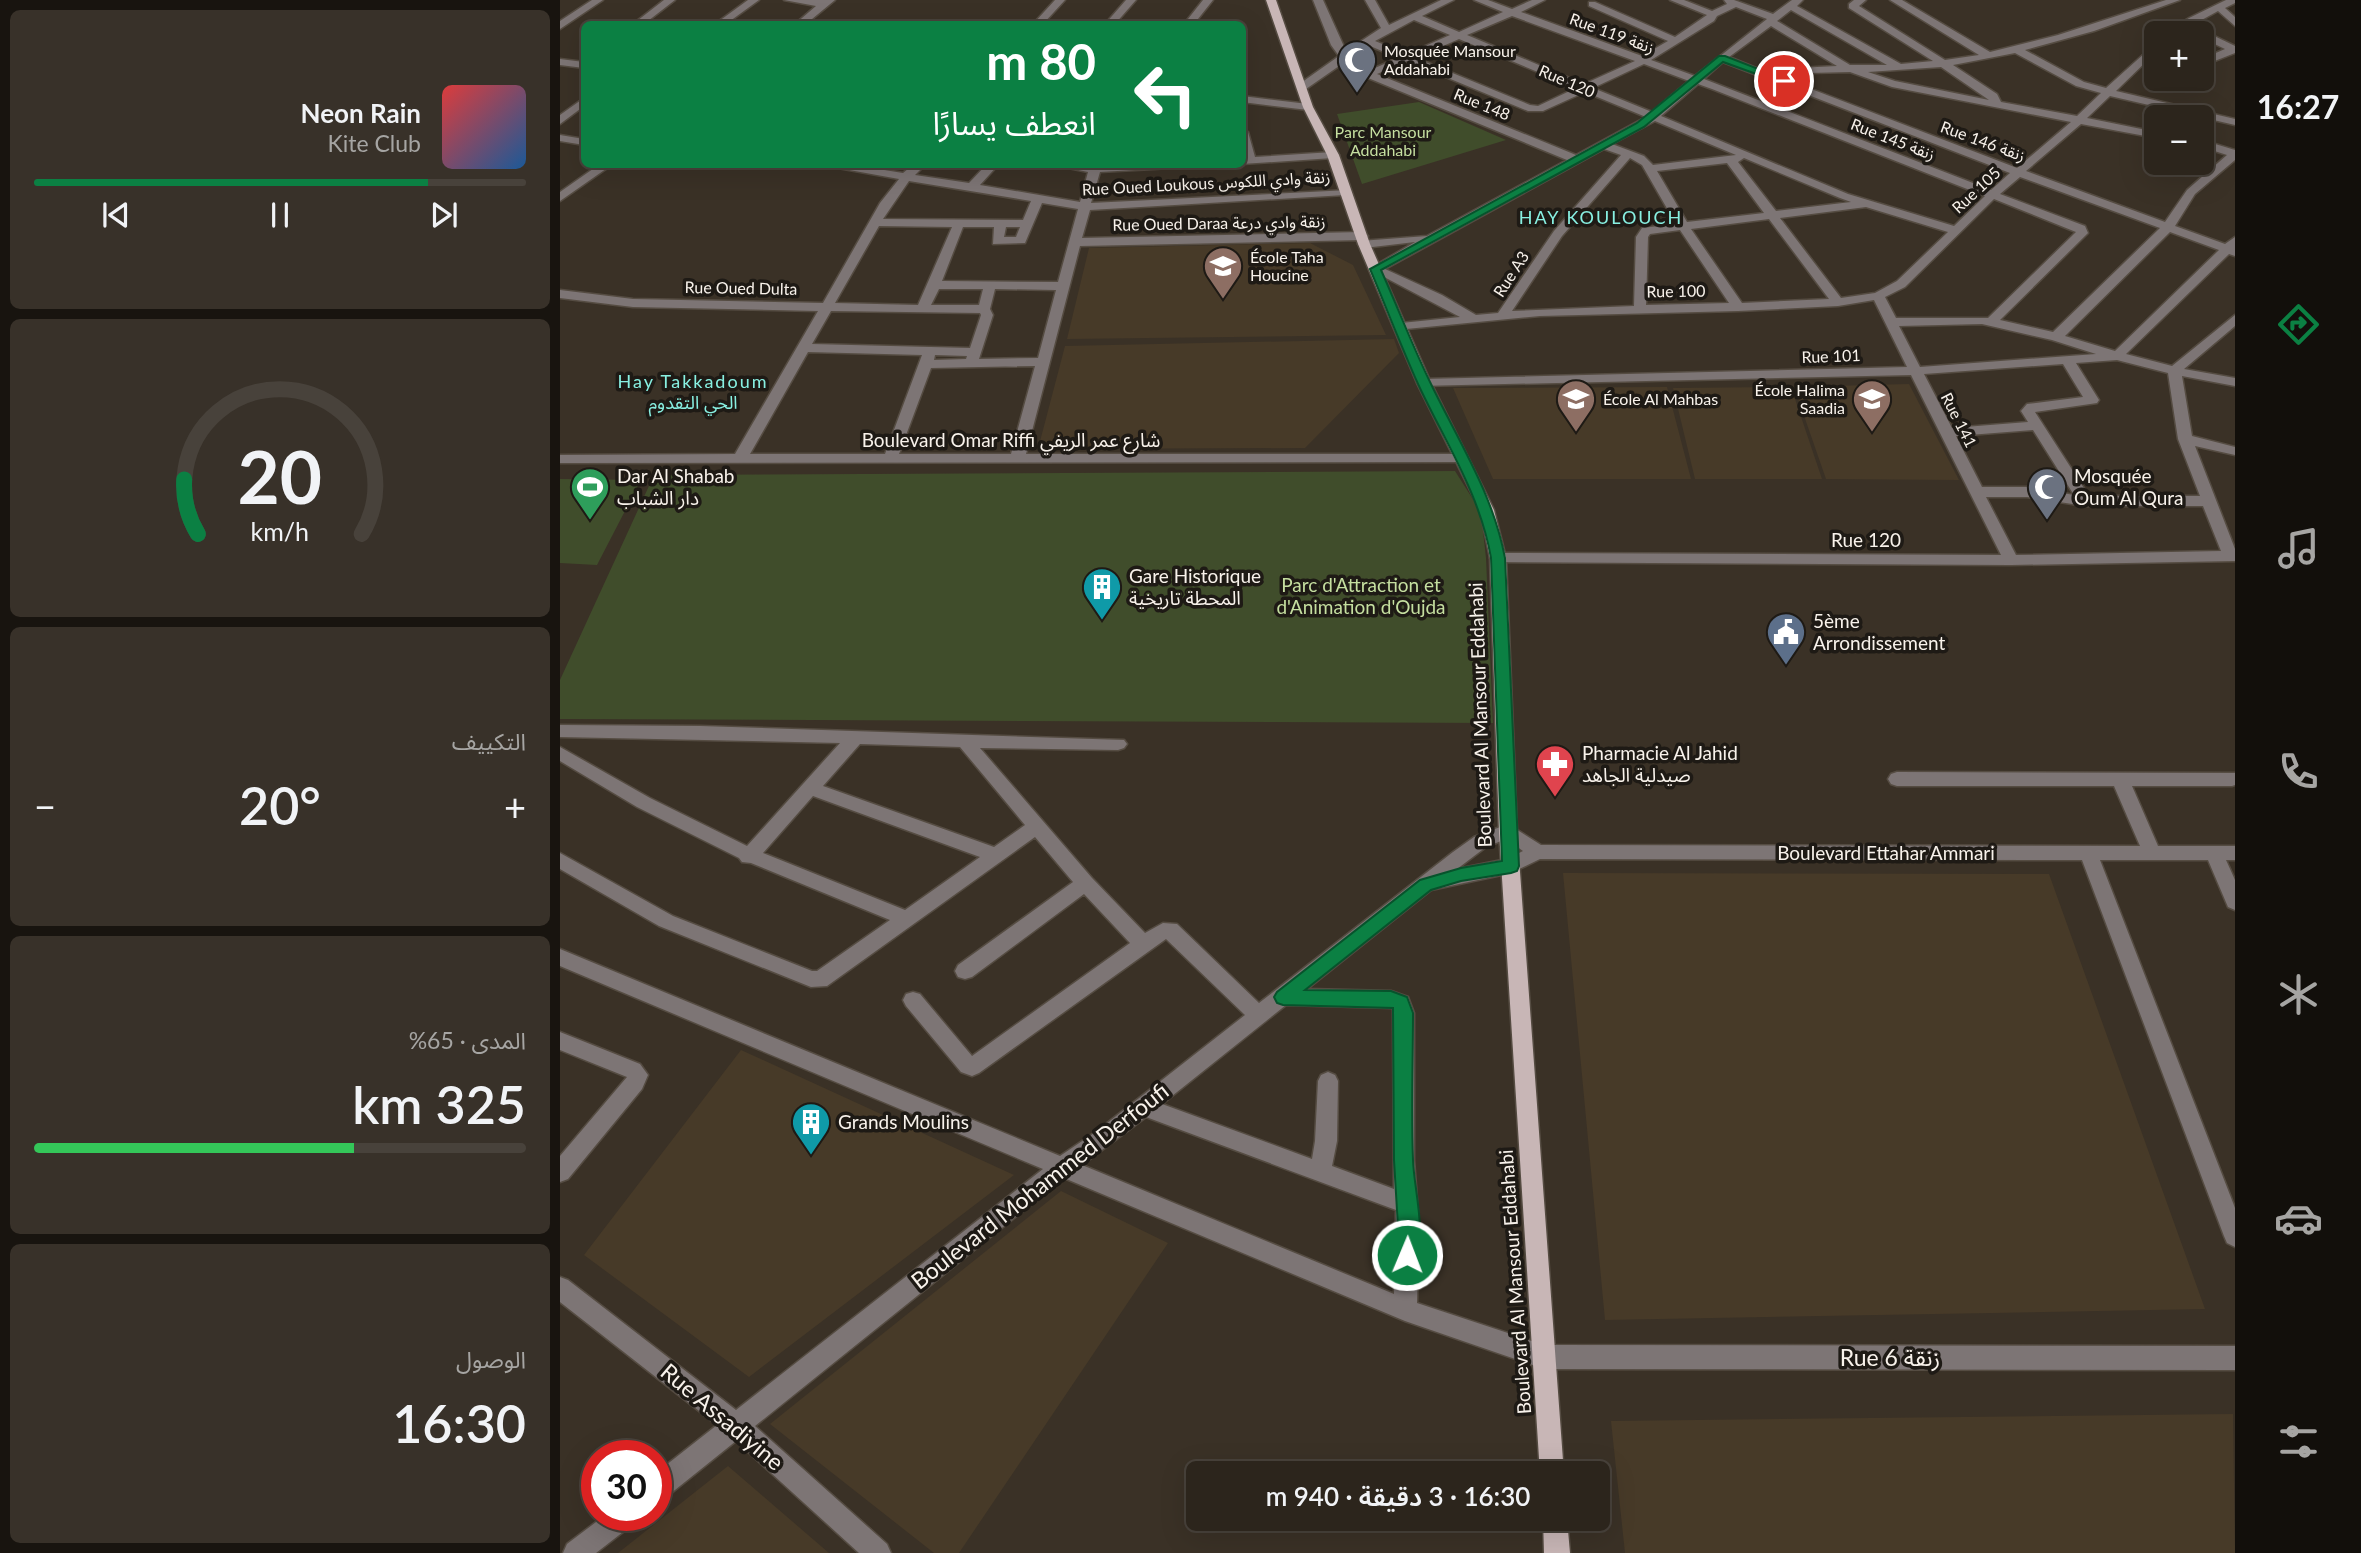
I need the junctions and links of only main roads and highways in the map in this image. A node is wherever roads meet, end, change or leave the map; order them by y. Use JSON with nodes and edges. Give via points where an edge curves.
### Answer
{"nodes":[{"id":1,"x":1271,"y":0,"type":"edge"},
{"id":2,"x":1551,"y":1461,"type":"edge"},
{"id":3,"x":1556,"y":1531,"type":"edge"},
{"id":4,"x":1557,"y":1553,"type":"edge"}],
"edges":[{"from":1,"to":2,"type":"main road","name":"Boulevard Al Mansour Eddahabi","via":[[1308,107],[1333,155],[1375,269],[1424,383],[1487,510],[1498,558],[1508,831]]},
{"from":3,"to":4,"type":"main road"}]}
